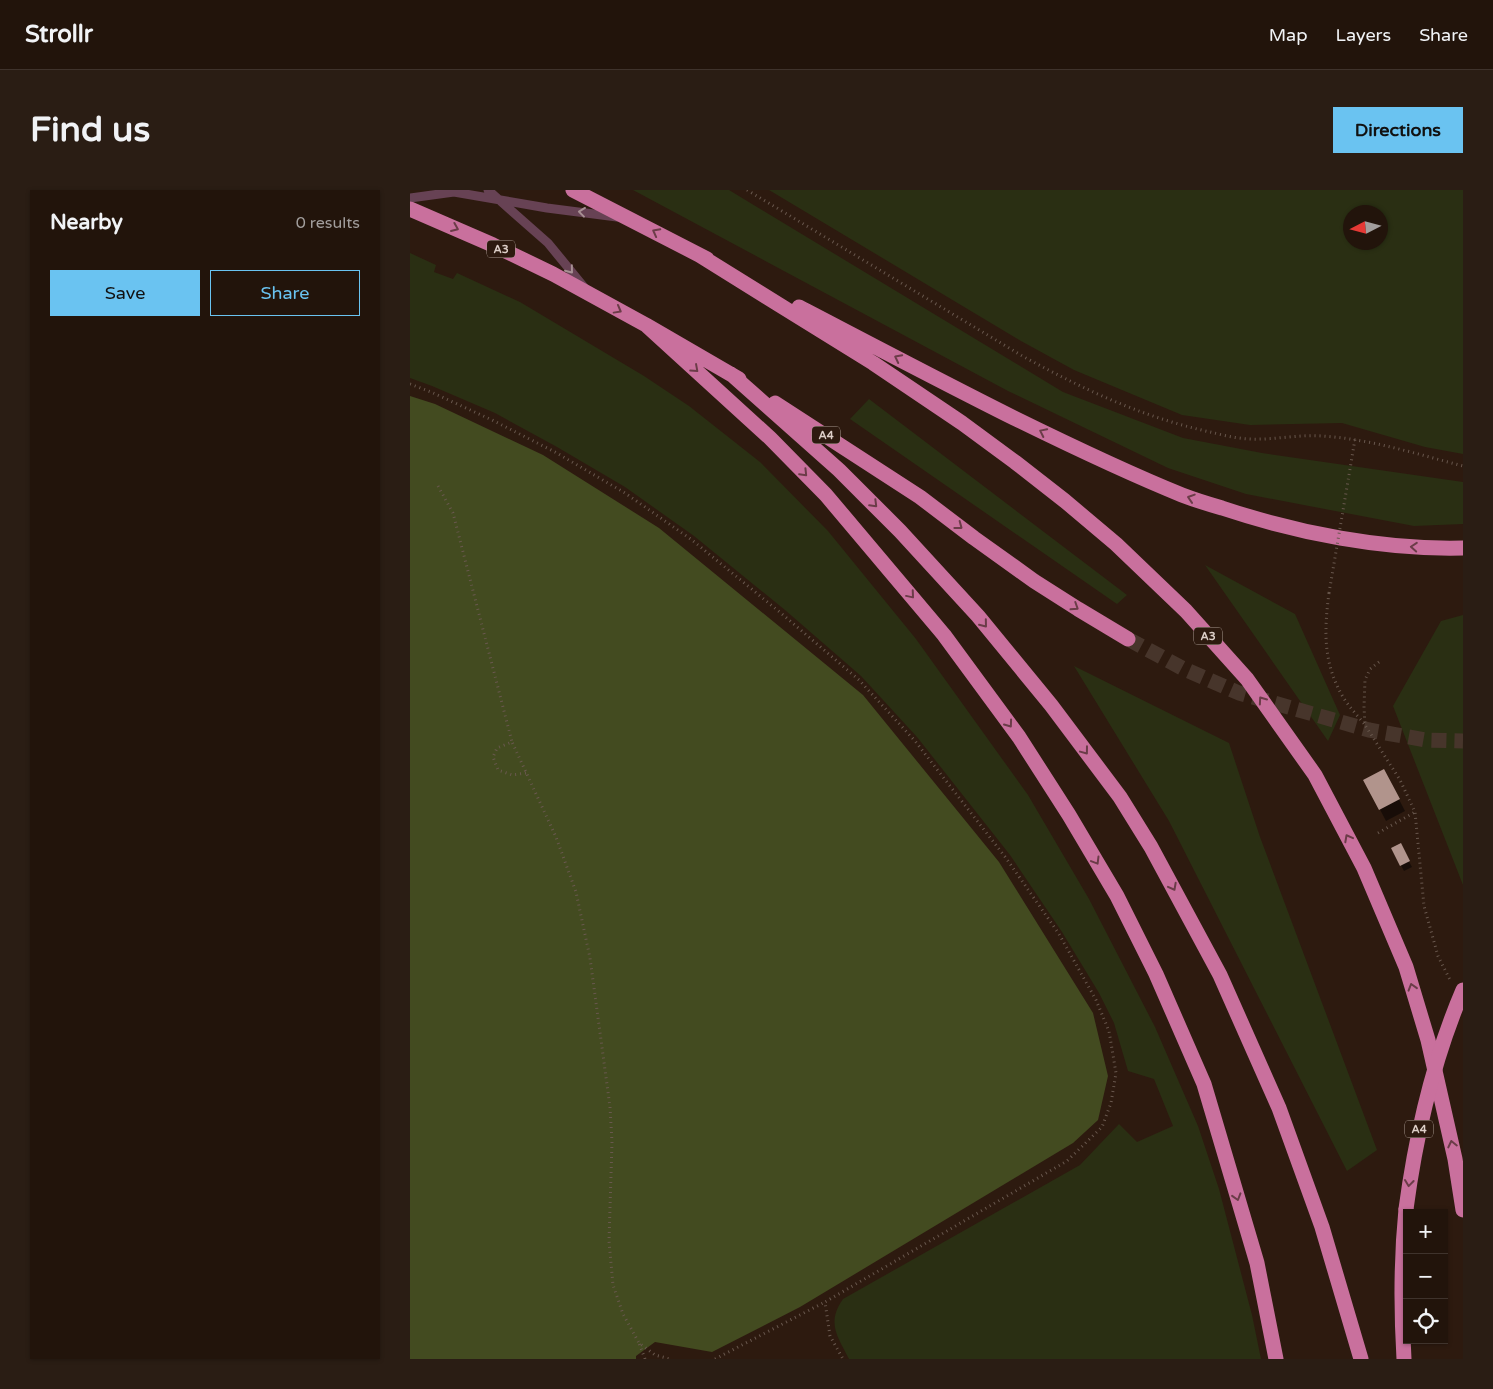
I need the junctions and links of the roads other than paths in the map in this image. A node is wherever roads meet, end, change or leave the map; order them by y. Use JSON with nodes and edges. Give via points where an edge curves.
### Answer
{"nodes":[{"id":1,"x":488,"y":190,"type":"edge"},
{"id":2,"x":573,"y":190,"type":"edge"},
{"id":3,"x":410,"y":198,"type":"edge"},
{"id":4,"x":498,"y":199,"type":"junction"},
{"id":5,"x":410,"y":209,"type":"edge"},
{"id":6,"x":631,"y":219,"type":"junction"},
{"id":7,"x":699,"y":255,"type":"junction"},
{"id":8,"x":590,"y":294,"type":"junction"},
{"id":9,"x":646,"y":325,"type":"junction"},
{"id":10,"x":731,"y":374,"type":"junction"},
{"id":11,"x":1463,"y":548,"type":"edge"},
{"id":12,"x":1128,"y":639,"type":"tunnel mouth"},
{"id":13,"x":1458,"y":988,"type":"edge"},
{"id":14,"x":1463,"y":1210,"type":"edge"},
{"id":15,"x":1276,"y":1359,"type":"edge"},
{"id":16,"x":1362,"y":1359,"type":"edge"},
{"id":17,"x":1404,"y":1359,"type":"edge"}],
"edges":[{"from":1,"to":4,"type":"lane"},
{"from":2,"to":6,"type":"highway","number":"A3"},
{"from":3,"to":4,"type":"lane","via":[[454,192]]},
{"from":6,"to":4,"type":"lane","one_way":true},
{"from":4,"to":8,"type":"lane","one_way":true,"via":[[548,243]]},
{"from":5,"to":8,"type":"highway","number":"A3","one_way":true,"via":[[493,245]]},
{"from":7,"to":6,"type":"highway","number":"A3","one_way":true},
{"from":11,"to":7,"type":"highway","number":"A3","one_way":true,"via":[[1412,547],[1351,540],[1274,524],[1184,496],[1097,459],[1008,415]]},
{"from":14,"to":7,"type":"highway","number":"A3","one_way":true,"via":[[1428,1040],[1406,967],[1364,868],[1315,775],[1247,678],[1186,611],[1116,544],[1014,462],[873,363]]},
{"from":8,"to":9,"type":"highway","number":"A3","one_way":true},
{"from":9,"to":10,"type":"highway","number":"A3"},
{"from":9,"to":15,"type":"highway","number":"A3","one_way":true,"via":[[770,438],[826,495],[944,634],[1019,737],[1069,815],[1117,896],[1156,974],[1204,1084],[1257,1264]]},
{"from":10,"to":12,"type":"highway","number":"A4","one_way":true,"via":[[920,497],[1034,581]]},
{"from":10,"to":16,"type":"highway","number":"A3","one_way":true,"via":[[839,470],[978,616],[1051,705],[1152,847],[1220,975],[1279,1108],[1322,1227]]},
{"from":13,"to":17,"type":"highway","number":"A4","one_way":true,"bridge":true,"via":[[1413,1160],[1403,1247]]}]}
